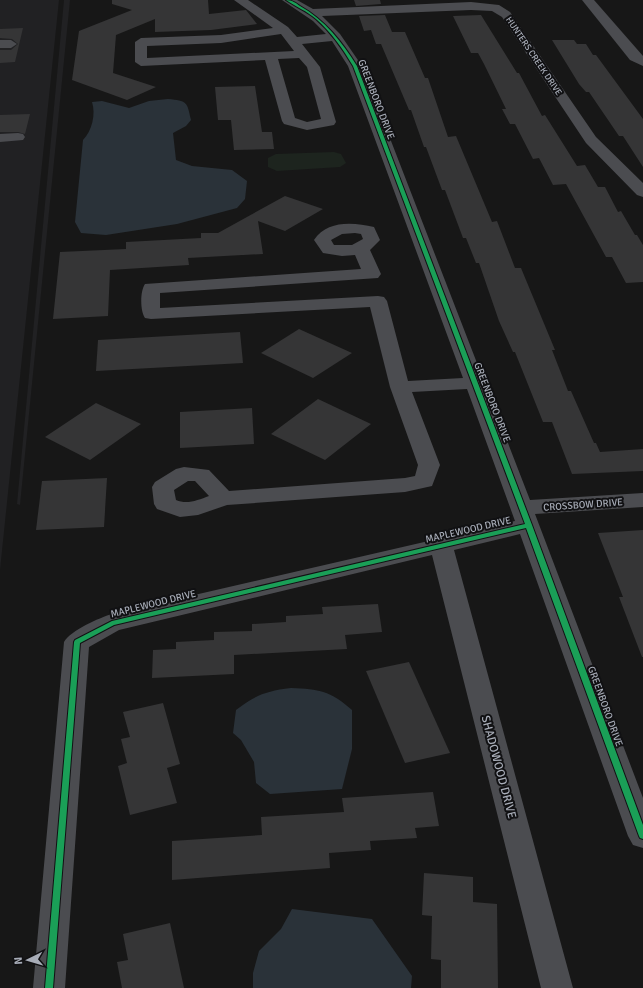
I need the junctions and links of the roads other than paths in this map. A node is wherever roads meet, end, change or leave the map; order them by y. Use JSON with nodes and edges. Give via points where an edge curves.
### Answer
{"nodes":[{"id":1,"x":240,"y":0,"type":"edge"},
{"id":2,"x":288,"y":0,"type":"edge"},
{"id":3,"x":588,"y":0,"type":"edge"},
{"id":4,"x":310,"y":13,"type":"junction"},
{"id":5,"x":284,"y":30,"type":"junction"},
{"id":6,"x":334,"y":37,"type":"junction"},
{"id":7,"x":294,"y":41,"type":"junction"},
{"id":8,"x":303,"y":54,"type":"junction"},
{"id":9,"x":271,"y":57,"type":"junction"},
{"id":10,"x":643,"y":62,"type":"edge"},
{"id":11,"x":18,"y":137,"type":"dead end"},
{"id":12,"x":0,"y":138,"type":"edge"},
{"id":13,"x":643,"y":192,"type":"edge"},
{"id":14,"x":361,"y":249,"type":"dead end"},
{"id":15,"x":372,"y":274,"type":"junction"},
{"id":16,"x":378,"y":301,"type":"junction"},
{"id":17,"x":475,"y":383,"type":"junction"},
{"id":18,"x":400,"y":386,"type":"junction"},
{"id":19,"x":224,"y":498,"type":"dead end"},
{"id":20,"x":643,"y":500,"type":"edge"},
{"id":21,"x":526,"y":517,"type":"junction"},
{"id":22,"x":441,"y":545,"type":"junction"},
{"id":23,"x":643,"y":836,"type":"edge"},
{"id":24,"x":49,"y":988,"type":"edge"},
{"id":25,"x":557,"y":988,"type":"edge"}],
"edges":[{"from":1,"to":5,"type":"street"},
{"from":2,"to":4,"type":"street","name":"GREENBORO DRIVE"},
{"from":3,"to":10,"type":"street","via":[[635,57]]},
{"from":4,"to":6,"type":"street","name":"GREENBORO DRIVE"},
{"from":4,"to":13,"type":"street","name":"HUNTERS CREEK DRIVE","via":[[471,6],[495,8],[506,14],[591,140]]},
{"from":5,"to":7,"type":"street"},
{"from":5,"to":9,"type":"street","via":[[221,39],[141,42],[141,62]]},
{"from":6,"to":7,"type":"street"},
{"from":6,"to":17,"type":"street","name":"GREENBORO DRIVE","via":[[344,47],[355,66]]},
{"from":7,"to":8,"type":"street"},
{"from":8,"to":9,"type":"street"},
{"from":8,"to":9,"type":"street","via":[[313,67],[329,122],[307,126],[289,121]]},
{"from":11,"to":12,"type":"street"},
{"from":14,"to":15,"type":"street"},
{"from":15,"to":16,"type":"street"},
{"from":15,"to":16,"type":"street","via":[[151,288],[151,314]]},
{"from":16,"to":18,"type":"street"},
{"from":17,"to":18,"type":"street"},
{"from":17,"to":21,"type":"street","name":"GREENBORO DRIVE"},
{"from":18,"to":19,"type":"street","via":[[429,465],[424,481],[405,485]]},
{"from":20,"to":21,"type":"street","name":"CROSSBOW DRIVE"},
{"from":21,"to":22,"type":"street","name":"MAPLEWOOD DRIVE"},
{"from":21,"to":23,"type":"street","name":"GREENBORO DRIVE"},
{"from":22,"to":24,"type":"street","name":"MAPLEWOOD DRIVE","via":[[112,623],[76,642]]},
{"from":22,"to":25,"type":"street","name":"SHADOWOOD DRIVE"}]}
